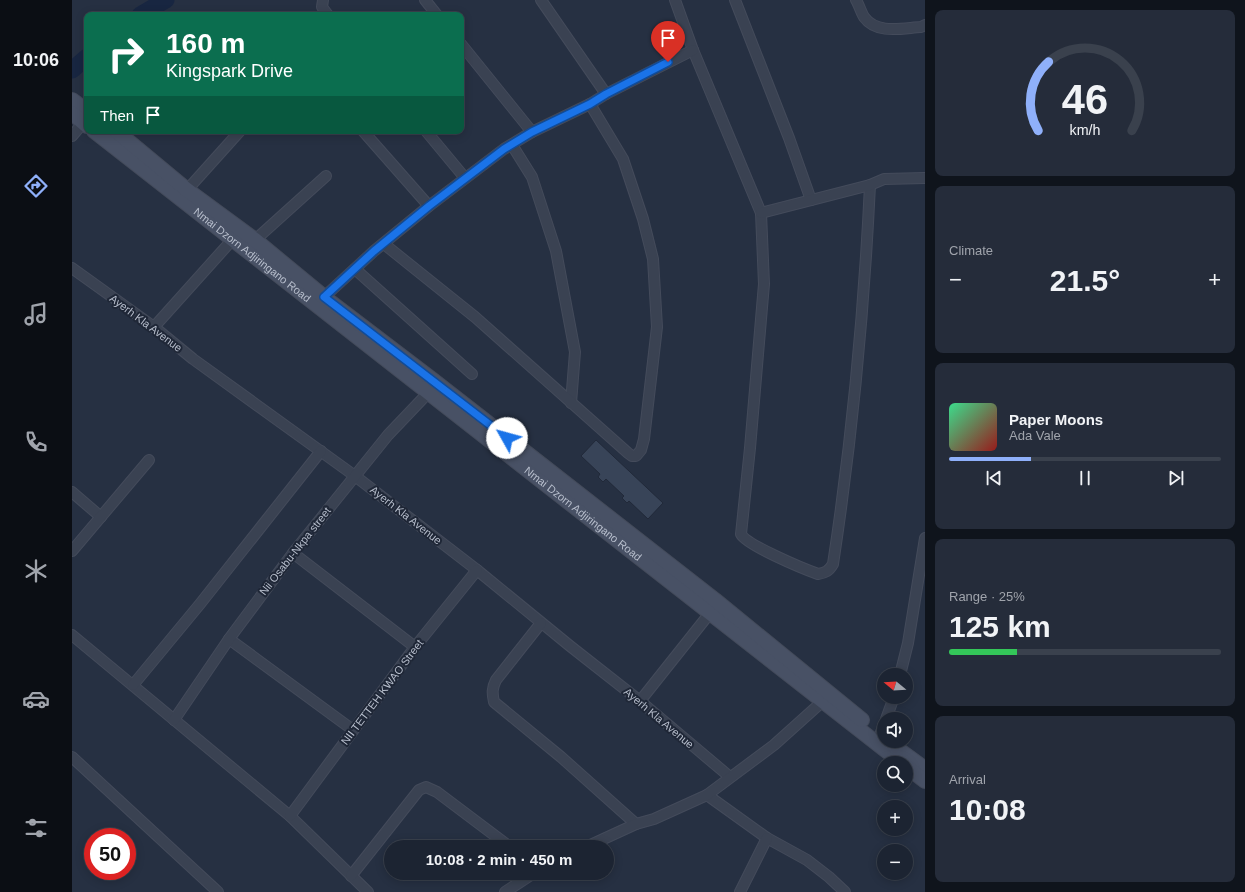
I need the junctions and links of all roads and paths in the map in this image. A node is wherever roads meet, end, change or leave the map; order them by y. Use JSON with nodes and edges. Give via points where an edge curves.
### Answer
{"nodes":[{"id":1,"x":323,"y":0,"type":"edge"},
{"id":2,"x":425,"y":0,"type":"edge"},
{"id":3,"x":541,"y":0,"type":"edge"},
{"id":4,"x":675,"y":0,"type":"edge"},
{"id":5,"x":735,"y":0,"type":"edge"},
{"id":6,"x":856,"y":0,"type":"edge"},
{"id":7,"x":326,"y":12,"type":"edge"},
{"id":8,"x":435,"y":12,"type":"edge"},
{"id":9,"x":925,"y":25,"type":"edge"},
{"id":10,"x":464,"y":48,"type":"edge"},
{"id":11,"x":693,"y":50,"type":"junction"},
{"id":12,"x":606,"y":94,"type":"junction"},
{"id":13,"x":72,"y":100,"type":"edge"},
{"id":14,"x":590,"y":104,"type":"junction"},
{"id":15,"x":72,"y":113,"type":"edge"},
{"id":16,"x":84,"y":117,"type":"edge"},
{"id":17,"x":84,"y":120,"type":"edge"},
{"id":18,"x":84,"y":126,"type":"edge"},
{"id":19,"x":532,"y":132,"type":"junction"},
{"id":20,"x":102,"y":134,"type":"edge"},
{"id":21,"x":120,"y":134,"type":"edge"},
{"id":22,"x":237,"y":134,"type":"edge"},
{"id":23,"x":366,"y":134,"type":"edge"},
{"id":24,"x":428,"y":134,"type":"edge"},
{"id":25,"x":72,"y":136,"type":"edge"},
{"id":26,"x":512,"y":145,"type":"junction"},
{"id":27,"x":326,"y":176,"type":"dead end"},
{"id":28,"x":465,"y":178,"type":"junction"},
{"id":29,"x":925,"y":178,"type":"edge"},
{"id":30,"x":870,"y":185,"type":"junction"},
{"id":31,"x":187,"y":190,"type":"junction"},
{"id":32,"x":811,"y":200,"type":"junction"},
{"id":33,"x":429,"y":206,"type":"junction"},
{"id":34,"x":761,"y":212,"type":"junction"},
{"id":35,"x":233,"y":239,"type":"junction"},
{"id":36,"x":255,"y":240,"type":"junction"},
{"id":37,"x":384,"y":244,"type":"junction"},
{"id":38,"x":72,"y":268,"type":"edge"},
{"id":39,"x":355,"y":269,"type":"junction"},
{"id":40,"x":324,"y":297,"type":"junction"},
{"id":41,"x":154,"y":327,"type":"junction"},
{"id":42,"x":472,"y":374,"type":"dead end"},
{"id":43,"x":429,"y":392,"type":"junction"},
{"id":44,"x":571,"y":403,"type":"junction"},
{"id":45,"x":321,"y":451,"type":"junction"},
{"id":46,"x":149,"y":460,"type":"dead end"},
{"id":47,"x":355,"y":476,"type":"junction"},
{"id":48,"x":72,"y":492,"type":"edge"},
{"id":49,"x":101,"y":517,"type":"junction"},
{"id":50,"x":925,"y":538,"type":"edge"},
{"id":51,"x":72,"y":551,"type":"edge"},
{"id":52,"x":292,"y":553,"type":"junction"},
{"id":53,"x":647,"y":555,"type":"junction"},
{"id":54,"x":477,"y":570,"type":"junction"},
{"id":55,"x":710,"y":613,"type":"junction"},
{"id":56,"x":541,"y":623,"type":"junction"},
{"id":57,"x":72,"y":635,"type":"edge"},
{"id":58,"x":229,"y":639,"type":"junction"},
{"id":59,"x":415,"y":647,"type":"junction"},
{"id":60,"x":902,"y":668,"type":"edge"},
{"id":61,"x":133,"y":685,"type":"junction"},
{"id":62,"x":640,"y":701,"type":"junction"},
{"id":63,"x":823,"y":701,"type":"junction"},
{"id":64,"x":174,"y":720,"type":"junction"},
{"id":65,"x":877,"y":728,"type":"edge"},
{"id":66,"x":353,"y":730,"type":"junction"},
{"id":67,"x":900,"y":748,"type":"edge"},
{"id":68,"x":893,"y":756,"type":"edge"},
{"id":69,"x":72,"y":757,"type":"edge"},
{"id":70,"x":925,"y":769,"type":"edge"},
{"id":71,"x":913,"y":772,"type":"edge"},
{"id":72,"x":730,"y":777,"type":"junction"},
{"id":73,"x":925,"y":781,"type":"edge"},
{"id":74,"x":707,"y":795,"type":"junction"},
{"id":75,"x":290,"y":816,"type":"junction"},
{"id":76,"x":636,"y":824,"type":"junction"},
{"id":77,"x":767,"y":838,"type":"junction"},
{"id":78,"x":501,"y":840,"type":"edge"},
{"id":79,"x":601,"y":840,"type":"edge"},
{"id":80,"x":351,"y":876,"type":"junction"},
{"id":81,"x":523,"y":880,"type":"edge"},
{"id":82,"x":218,"y":892,"type":"edge"},
{"id":83,"x":368,"y":892,"type":"edge"},
{"id":84,"x":505,"y":892,"type":"edge"},
{"id":85,"x":740,"y":892,"type":"edge"},
{"id":86,"x":845,"y":892,"type":"edge"}],
"edges":[{"from":1,"to":7,"type":"street","via":[[322,7]]},
{"from":2,"to":8,"type":"street"},
{"from":3,"to":12,"type":"street"},
{"from":4,"to":11,"type":"street"},
{"from":5,"to":32,"type":"street"},
{"from":6,"to":9,"type":"street","via":[[865,18],[877,27],[888,29]]},
{"from":10,"to":19,"type":"street"},
{"from":11,"to":12,"type":"street"},
{"from":11,"to":34,"type":"street"},
{"from":12,"to":14,"type":"street"},
{"from":13,"to":16,"type":"main road","name":"Nmai Dzorn Adjiringano Road"},
{"from":14,"to":19,"type":"street"},
{"from":14,"to":44,"type":"street","via":[[623,158],[653,259],[657,327],[644,439],[639,453],[632,456]]},
{"from":15,"to":17,"type":"main road","name":"Nmai Dzorn Adjiringano Road"},
{"from":18,"to":25,"type":"street"},
{"from":19,"to":26,"type":"street"},
{"from":20,"to":35,"type":"main road","name":"Nmai Dzorn Adjiringano Road"},
{"from":21,"to":31,"type":"main road","name":"Nmai Dzorn Adjiringano Road"},
{"from":22,"to":31,"type":"street"},
{"from":23,"to":33,"type":"street"},
{"from":24,"to":28,"type":"street"},
{"from":26,"to":28,"type":"street"},
{"from":26,"to":44,"type":"street","via":[[532,176],[556,251],[575,352]]},
{"from":27,"to":36,"type":"street"},
{"from":28,"to":33,"type":"street"},
{"from":29,"to":30,"type":"street","via":[[884,179]]},
{"from":30,"to":32,"type":"street"},
{"from":30,"to":34,"type":"street","via":[[857,373],[842,507],[833,564],[825,573],[818,574],[798,567],[745,539],[741,534],[764,284]]},
{"from":31,"to":36,"type":"main road","name":"Nmai Dzorn Adjiringano Road"},
{"from":32,"to":34,"type":"street"},
{"from":33,"to":37,"type":"street"},
{"from":35,"to":41,"type":"street"},
{"from":35,"to":43,"type":"main road","name":"Nmai Dzorn Adjiringano Road"},
{"from":36,"to":40,"type":"main road","name":"Nmai Dzorn Adjiringano Road"},
{"from":37,"to":39,"type":"street"},
{"from":37,"to":44,"type":"street","via":[[475,317]]},
{"from":38,"to":41,"type":"street","name":"Ayerh Kla Avenue"},
{"from":39,"to":40,"type":"street"},
{"from":39,"to":42,"type":"street"},
{"from":40,"to":53,"type":"main road","name":"Nmai Dzorn Adjiringano Road","via":[[433,380]]},
{"from":41,"to":45,"type":"street","name":"Ayerh Kla Avenue","via":[[193,359]]},
{"from":43,"to":47,"type":"street","name":"Nii Osabu-Nkpa street","via":[[388,435]]},
{"from":43,"to":53,"type":"main road","name":"Nmai Dzorn Adjiringano Road"},
{"from":45,"to":47,"type":"street","name":"Ayerh Kla Avenue"},
{"from":45,"to":61,"type":"street"},
{"from":46,"to":49,"type":"street"},
{"from":47,"to":52,"type":"street","name":"Nii Osabu-Nkpa street"},
{"from":47,"to":54,"type":"street","name":"Ayerh Kla Avenue"},
{"from":48,"to":49,"type":"street"},
{"from":49,"to":51,"type":"street"},
{"from":50,"to":60,"type":"street"},
{"from":52,"to":58,"type":"street","name":"Nii Osabu-Nkpa street"},
{"from":52,"to":59,"type":"street"},
{"from":53,"to":55,"type":"main road","name":"Nmai Dzorn Adjiringano Road"},
{"from":53,"to":65,"type":"main road","name":"Nmai Dzorn Adjiringano Road","via":[[753,631]]},
{"from":54,"to":56,"type":"street","name":"Ayerh Kla Avenue"},
{"from":54,"to":59,"type":"street","name":"NII TETTEH KWAO Street"},
{"from":55,"to":62,"type":"street"},
{"from":55,"to":63,"type":"main road","name":"Nmai Dzorn Adjiringano Road"},
{"from":56,"to":62,"type":"street","name":"Ayerh Kla Avenue"},
{"from":56,"to":76,"type":"street","via":[[496,680],[492,694],[494,702]]},
{"from":57,"to":61,"type":"street"},
{"from":58,"to":64,"type":"street","name":"Nii Osabu-Nkpa street"},
{"from":58,"to":66,"type":"street"},
{"from":59,"to":66,"type":"street","name":"NII TETTEH KWAO Street"},
{"from":61,"to":64,"type":"street"},
{"from":62,"to":72,"type":"street","name":"Ayerh Kla Avenue"},
{"from":63,"to":68,"type":"main road","name":"Nmai Dzorn Adjiringano Road"},
{"from":63,"to":72,"type":"street","via":[[774,745]]},
{"from":64,"to":75,"type":"street"},
{"from":66,"to":75,"type":"street","name":"NII TETTEH KWAO Street"},
{"from":67,"to":70,"type":"main road","name":"Nmai Dzorn Adjiringano Road"},
{"from":69,"to":82,"type":"street"},
{"from":71,"to":73,"type":"main road"},
{"from":72,"to":74,"type":"street"},
{"from":74,"to":76,"type":"street","via":[[654,819]]},
{"from":74,"to":77,"type":"street"},
{"from":75,"to":80,"type":"street"},
{"from":76,"to":79,"type":"street"},
{"from":77,"to":85,"type":"street"},
{"from":77,"to":86,"type":"street","via":[[807,860]]},
{"from":78,"to":80,"type":"street","via":[[437,792],[424,787]]},
{"from":80,"to":83,"type":"street"},
{"from":81,"to":84,"type":"street"}]}
